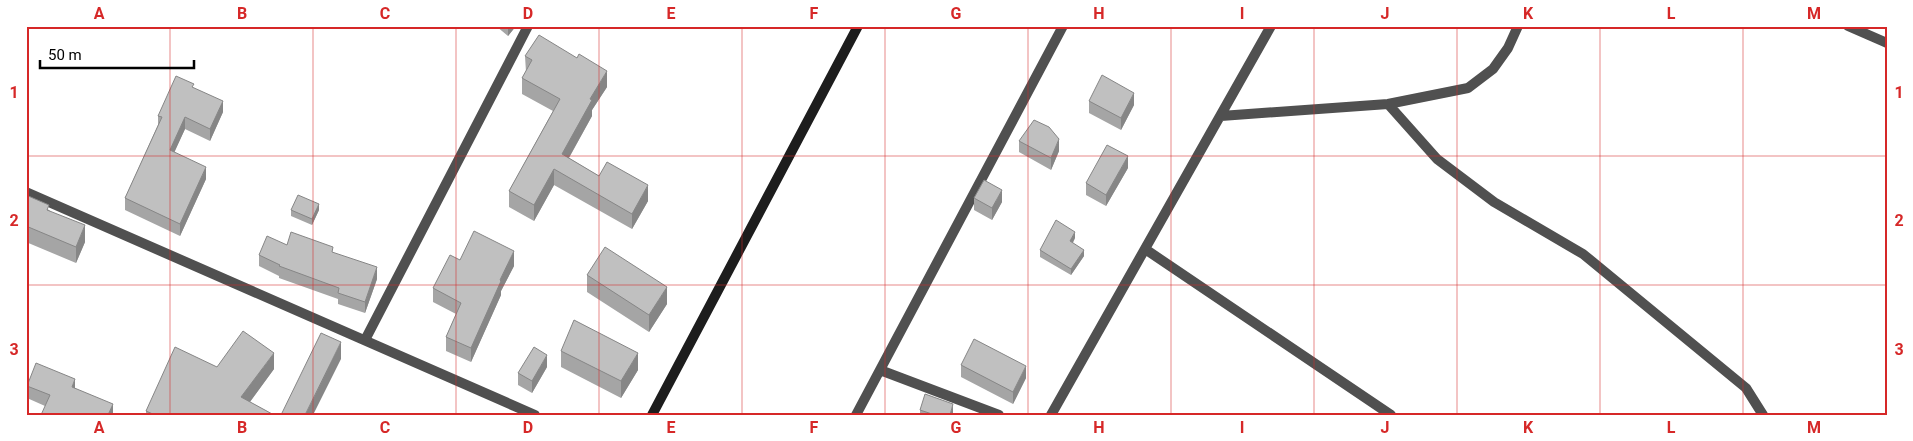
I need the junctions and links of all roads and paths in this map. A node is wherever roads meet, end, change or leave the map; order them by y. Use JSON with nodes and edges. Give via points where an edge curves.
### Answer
{"nodes":[{"id":1,"x":528,"y":26,"type":"edge"},
{"id":2,"x":858,"y":26,"type":"edge"},
{"id":3,"x":1063,"y":26,"type":"edge"},
{"id":4,"x":1271,"y":26,"type":"edge"},
{"id":5,"x":1518,"y":26,"type":"edge"},
{"id":6,"x":1848,"y":26,"type":"edge"},
{"id":7,"x":1887,"y":43,"type":"edge"},
{"id":8,"x":1388,"y":104,"type":"junction"},
{"id":9,"x":1221,"y":116,"type":"junction"},
{"id":10,"x":26,"y":192,"type":"edge"},
{"id":11,"x":1145,"y":249,"type":"junction"},
{"id":12,"x":365,"y":340,"type":"junction"},
{"id":13,"x":880,"y":370,"type":"junction"},
{"id":14,"x":535,"y":415,"type":"edge"},
{"id":15,"x":652,"y":415,"type":"edge"},
{"id":16,"x":856,"y":415,"type":"edge"},
{"id":17,"x":999,"y":415,"type":"edge"},
{"id":18,"x":1051,"y":415,"type":"edge"},
{"id":19,"x":1391,"y":415,"type":"edge"},
{"id":20,"x":1763,"y":415,"type":"edge"}],
"edges":[{"from":1,"to":12,"type":"street"},
{"from":2,"to":15,"type":"street"},
{"from":3,"to":13,"type":"street"},
{"from":4,"to":9,"type":"street"},
{"from":5,"to":8,"type":"street","via":[[1508,48],[1492,69],[1468,88]]},
{"from":6,"to":7,"type":"street"},
{"from":8,"to":9,"type":"street"},
{"from":8,"to":20,"type":"street","via":[[1437,159],[1494,202],[1583,254],[1746,388]]},
{"from":9,"to":11,"type":"street"},
{"from":10,"to":12,"type":"street"},
{"from":11,"to":18,"type":"street"},
{"from":11,"to":19,"type":"street"},
{"from":12,"to":14,"type":"street"},
{"from":13,"to":16,"type":"street"},
{"from":13,"to":17,"type":"street"}]}
